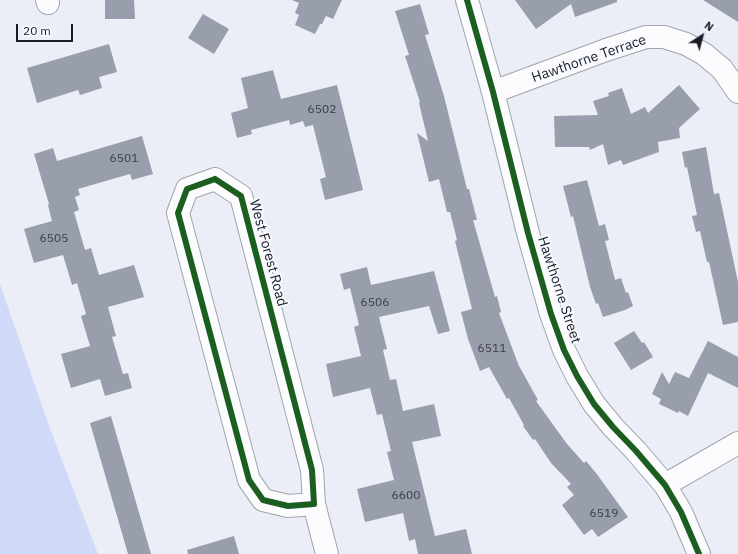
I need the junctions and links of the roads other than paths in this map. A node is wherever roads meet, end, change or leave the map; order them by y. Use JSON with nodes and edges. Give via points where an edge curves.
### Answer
{"nodes":[{"id":1,"x":467,"y":0,"type":"edge"},
{"id":2,"x":493,"y":92,"type":"junction"},
{"id":3,"x":738,"y":92,"type":"edge"},
{"id":4,"x":738,"y":443,"type":"edge"},
{"id":5,"x":665,"y":485,"type":"junction"},
{"id":6,"x":314,"y":504,"type":"junction"},
{"id":7,"x":327,"y":554,"type":"edge"},
{"id":8,"x":699,"y":554,"type":"edge"}],
"edges":[{"from":1,"to":2,"type":"street","name":"Hawthorne Street"},
{"from":2,"to":3,"type":"street","name":"Hawthorne Terrace","via":[[646,37],[664,37],[686,44],[704,54],[722,69]]},
{"from":2,"to":5,"type":"street","name":"Hawthorne Street","via":[[528,233],[564,350],[594,404]]},
{"from":4,"to":5,"type":"street"},
{"from":5,"to":8,"type":"street","name":"Hawthorne Street","via":[[681,512]]},
{"from":6,"to":6,"type":"street","name":"West Forest Road","via":[[312,470],[241,196],[215,180],[187,189],[178,214],[249,480],[263,500],[288,506]]},
{"from":6,"to":7,"type":"street","name":"West Forest Road"}]}
